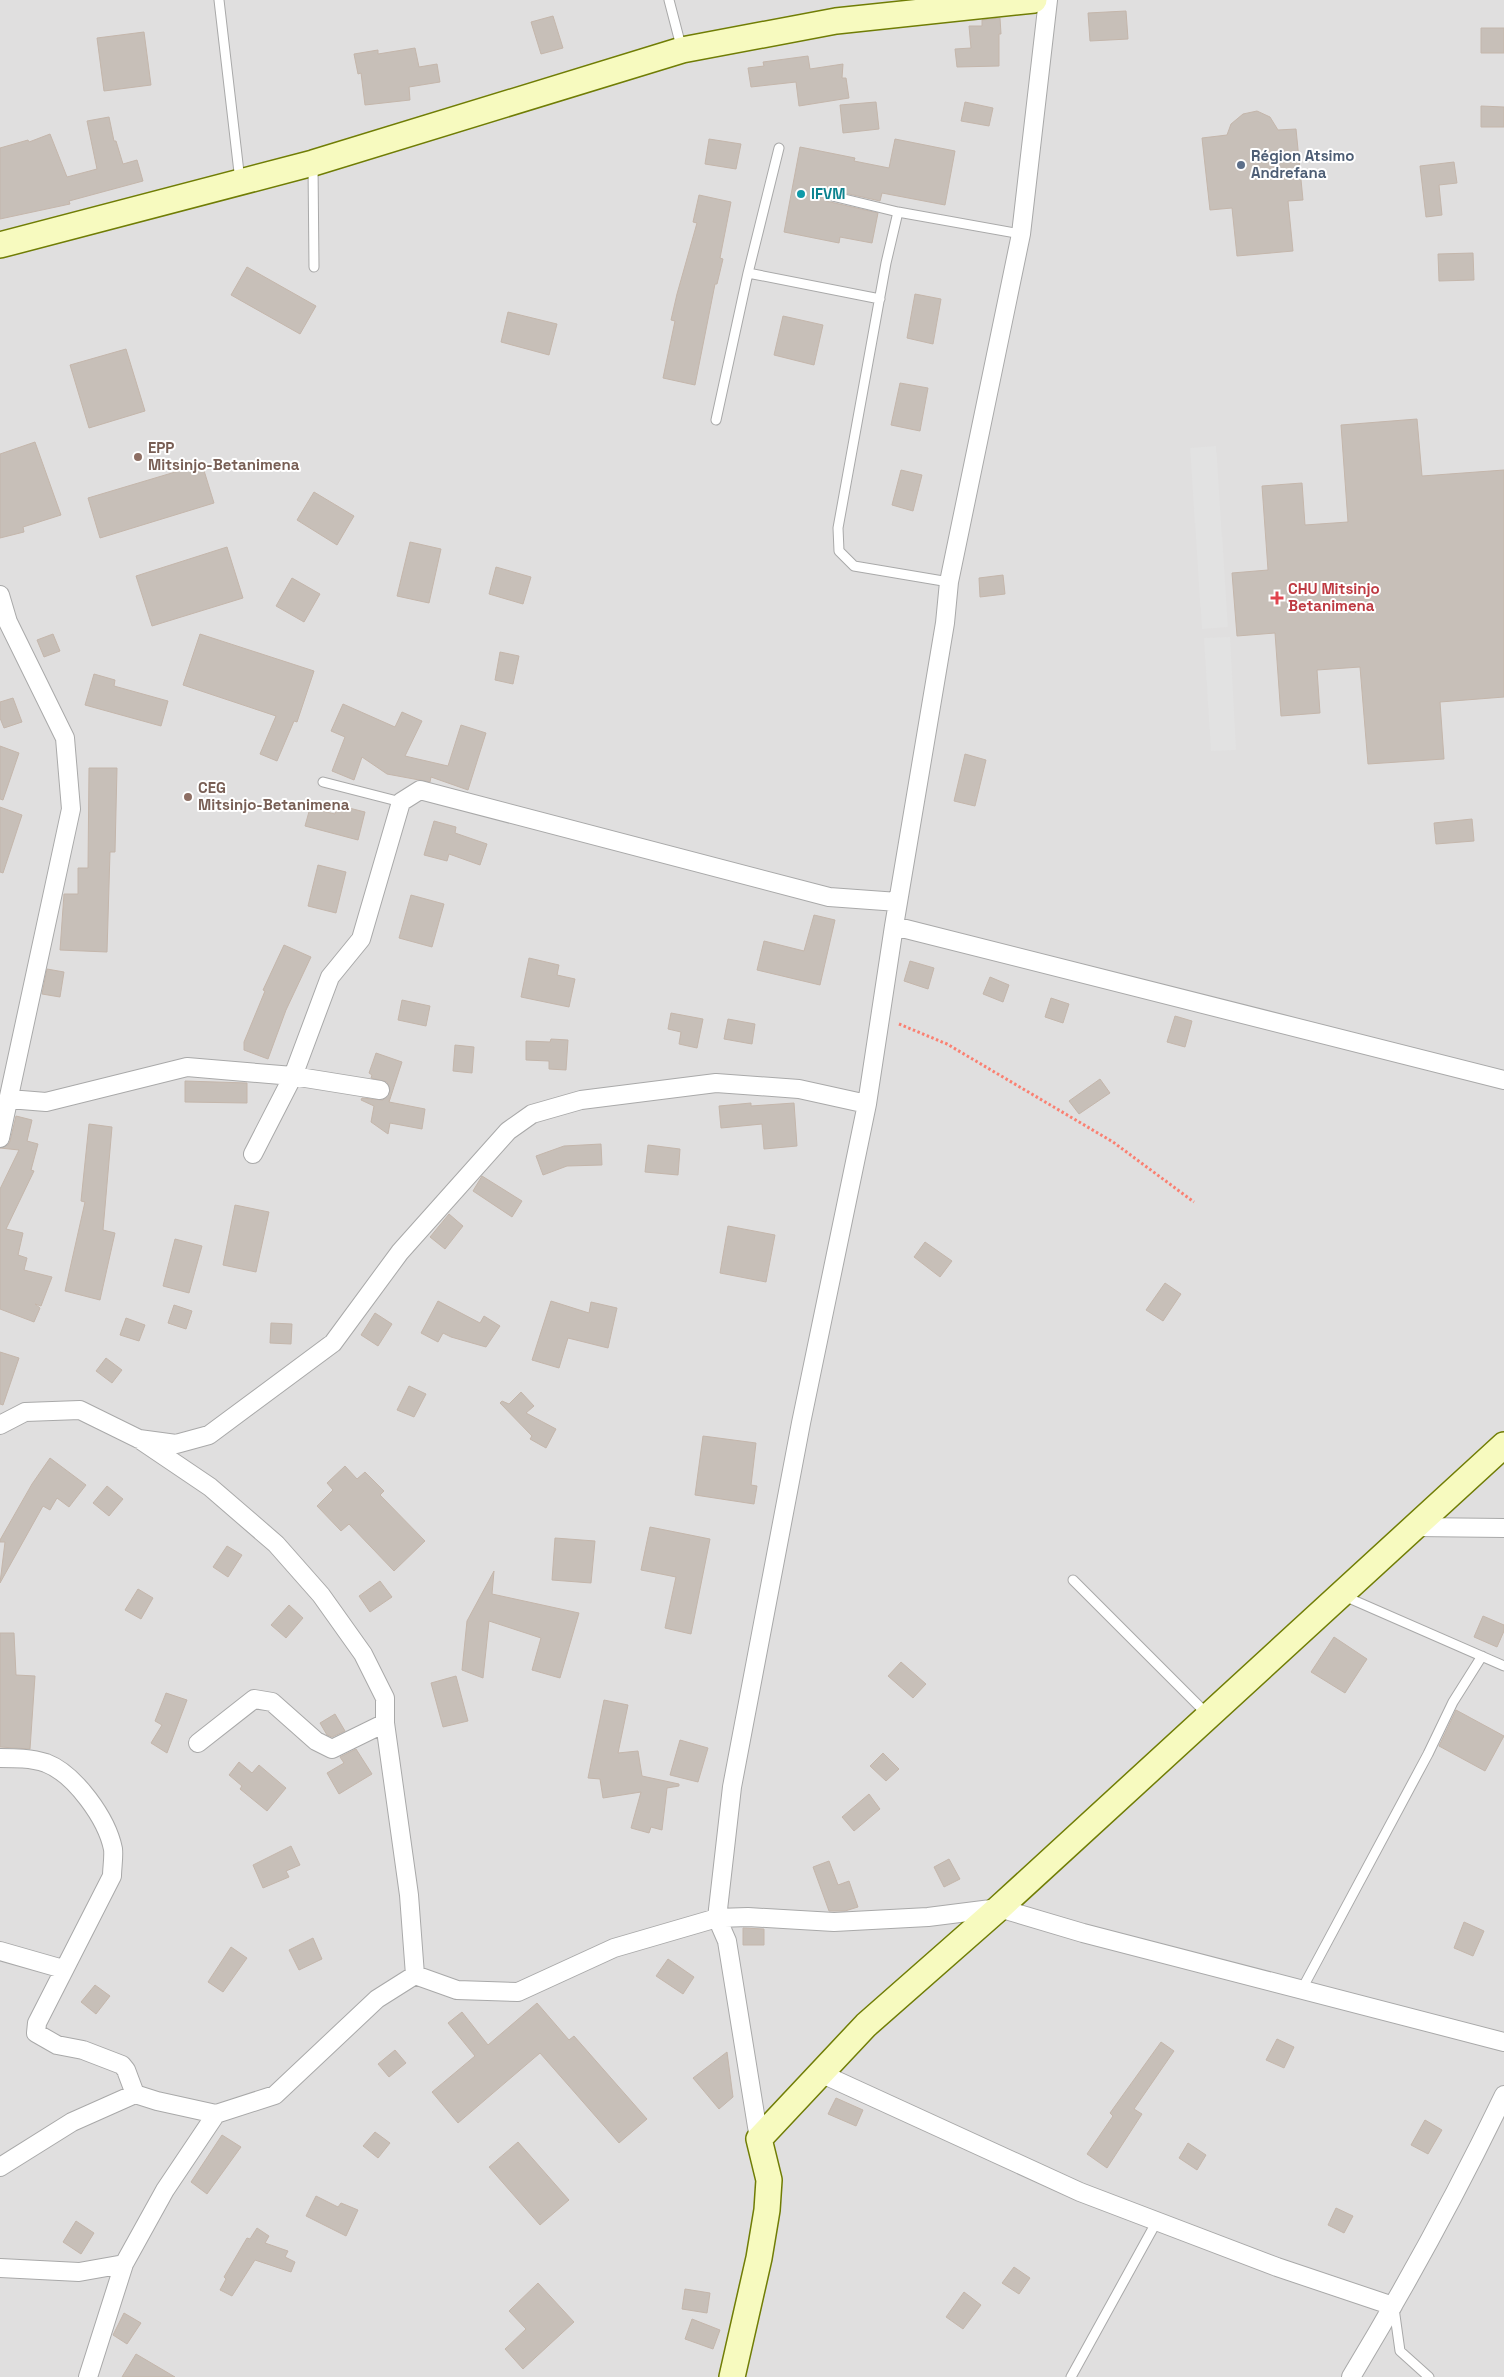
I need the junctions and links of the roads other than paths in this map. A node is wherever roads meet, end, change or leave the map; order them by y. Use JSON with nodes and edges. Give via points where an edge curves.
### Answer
{"nodes":[{"id":1,"x":219,"y":0,"type":"edge"},
{"id":2,"x":669,"y":0,"type":"edge"},
{"id":3,"x":1034,"y":0,"type":"edge"},
{"id":4,"x":1048,"y":0,"type":"edge"},
{"id":5,"x":956,"y":3,"type":"edge"},
{"id":6,"x":682,"y":50,"type":"junction"},
{"id":7,"x":779,"y":148,"type":"dead end"},
{"id":8,"x":313,"y":163,"type":"junction"},
{"id":9,"x":240,"y":181,"type":"junction"},
{"id":10,"x":828,"y":195,"type":"dead end"},
{"id":11,"x":898,"y":212,"type":"junction"},
{"id":12,"x":1021,"y":234,"type":"junction"},
{"id":13,"x":0,"y":245,"type":"edge"},
{"id":14,"x":314,"y":267,"type":"dead end"},
{"id":15,"x":748,"y":273,"type":"junction"},
{"id":16,"x":880,"y":300,"type":"junction"},
{"id":17,"x":716,"y":420,"type":"dead end"},
{"id":18,"x":949,"y":582,"type":"junction"},
{"id":19,"x":0,"y":595,"type":"edge"},
{"id":20,"x":4,"y":625,"type":"edge"},
{"id":21,"x":322,"y":782,"type":"dead end"},
{"id":22,"x":401,"y":802,"type":"junction"},
{"id":23,"x":898,"y":902,"type":"junction"},
{"id":24,"x":894,"y":926,"type":"junction"},
{"id":25,"x":293,"y":1076,"type":"junction"},
{"id":26,"x":1504,"y":1080,"type":"edge"},
{"id":27,"x":380,"y":1090,"type":"dead end"},
{"id":28,"x":9,"y":1099,"type":"junction"},
{"id":29,"x":866,"y":1104,"type":"junction"},
{"id":30,"x":0,"y":1138,"type":"edge"},
{"id":31,"x":253,"y":1154,"type":"dead end"},
{"id":32,"x":0,"y":1425,"type":"edge"},
{"id":33,"x":139,"y":1439,"type":"junction"},
{"id":34,"x":1504,"y":1445,"type":"edge"},
{"id":35,"x":1415,"y":1527,"type":"junction"},
{"id":36,"x":1504,"y":1528,"type":"edge"},
{"id":37,"x":1072,"y":1580,"type":"dead end"},
{"id":38,"x":1340,"y":1595,"type":"junction"},
{"id":39,"x":1482,"y":1656,"type":"junction"},
{"id":40,"x":1504,"y":1666,"type":"edge"},
{"id":41,"x":1208,"y":1715,"type":"junction"},
{"id":42,"x":385,"y":1724,"type":"junction"},
{"id":43,"x":198,"y":1743,"type":"dead end"},
{"id":44,"x":0,"y":1758,"type":"edge"},
{"id":45,"x":998,"y":1908,"type":"junction"},
{"id":46,"x":717,"y":1918,"type":"junction"},
{"id":47,"x":0,"y":1951,"type":"edge"},
{"id":48,"x":63,"y":1968,"type":"junction"},
{"id":49,"x":415,"y":1976,"type":"junction"},
{"id":50,"x":1302,"y":1989,"type":"junction"},
{"id":51,"x":1504,"y":2042,"type":"edge"},
{"id":52,"x":820,"y":2073,"type":"junction"},
{"id":53,"x":134,"y":2094,"type":"junction"},
{"id":54,"x":1504,"y":2095,"type":"edge"},
{"id":55,"x":216,"y":2114,"type":"junction"},
{"id":56,"x":759,"y":2140,"type":"junction"},
{"id":57,"x":0,"y":2167,"type":"edge"},
{"id":58,"x":1157,"y":2221,"type":"junction"},
{"id":59,"x":124,"y":2264,"type":"junction"},
{"id":60,"x":0,"y":2268,"type":"edge"},
{"id":61,"x":1393,"y":2306,"type":"junction"},
{"id":62,"x":88,"y":2377,"type":"edge"},
{"id":63,"x":732,"y":2377,"type":"edge"},
{"id":64,"x":1071,"y":2377,"type":"edge"},
{"id":65,"x":1351,"y":2377,"type":"edge"},
{"id":66,"x":1429,"y":2377,"type":"edge"}],
"edges":[{"from":1,"to":9,"type":"lane"},
{"from":2,"to":6,"type":"lane"},
{"from":3,"to":5,"type":"street"},
{"from":4,"to":12,"type":"street"},
{"from":5,"to":6,"type":"street","via":[[836,21]]},
{"from":6,"to":8,"type":"street"},
{"from":7,"to":15,"type":"lane"},
{"from":8,"to":9,"type":"street"},
{"from":8,"to":14,"type":"lane"},
{"from":9,"to":13,"type":"street"},
{"from":10,"to":11,"type":"lane"},
{"from":11,"to":12,"type":"lane"},
{"from":11,"to":16,"type":"lane"},
{"from":12,"to":18,"type":"street"},
{"from":15,"to":16,"type":"lane"},
{"from":15,"to":17,"type":"lane"},
{"from":16,"to":18,"type":"lane","via":[[838,528],[840,551],[854,566]]},
{"from":18,"to":23,"type":"street","via":[[945,623]]},
{"from":19,"to":20,"type":"street"},
{"from":20,"to":28,"type":"street","via":[[65,738],[71,810]]},
{"from":21,"to":22,"type":"lane"},
{"from":22,"to":23,"type":"street","via":[[420,790],[829,897]]},
{"from":22,"to":25,"type":"street","via":[[362,939],[330,977]]},
{"from":23,"to":24,"type":"street"},
{"from":24,"to":26,"type":"street"},
{"from":24,"to":29,"type":"street"},
{"from":25,"to":27,"type":"street"},
{"from":25,"to":28,"type":"street","via":[[187,1067],[46,1102]]},
{"from":25,"to":31,"type":"street"},
{"from":28,"to":30,"type":"street"},
{"from":29,"to":33,"type":"street","via":[[799,1089],[716,1083],[581,1100],[532,1114],[508,1131],[400,1252],[333,1343],[209,1435],[176,1444]]},
{"from":29,"to":46,"type":"street","via":[[732,1787]]},
{"from":32,"to":33,"type":"street","via":[[25,1412],[80,1410]]},
{"from":33,"to":42,"type":"street","via":[[210,1487],[276,1544],[321,1595],[363,1654],[385,1698]]},
{"from":34,"to":35,"type":"street"},
{"from":35,"to":36,"type":"street"},
{"from":35,"to":38,"type":"street"},
{"from":37,"to":41,"type":"lane"},
{"from":38,"to":39,"type":"lane"},
{"from":38,"to":41,"type":"street"},
{"from":39,"to":40,"type":"lane"},
{"from":39,"to":50,"type":"lane","via":[[1453,1702]]},
{"from":41,"to":45,"type":"street"},
{"from":42,"to":43,"type":"street","via":[[332,1749],[316,1741],[272,1702],[254,1699]]},
{"from":42,"to":49,"type":"street","via":[[409,1894]]},
{"from":44,"to":48,"type":"street","via":[[28,1759],[47,1764],[74,1781],[98,1813],[113,1849],[112,1876]]},
{"from":45,"to":46,"type":"street","via":[[928,1917],[834,1922]]},
{"from":45,"to":50,"type":"street"},
{"from":45,"to":52,"type":"street","via":[[866,2025]]},
{"from":46,"to":49,"type":"street","via":[[614,1948],[518,1992],[457,1990]]},
{"from":46,"to":56,"type":"street","via":[[727,1941]]},
{"from":47,"to":48,"type":"street"},
{"from":48,"to":53,"type":"street","via":[[37,2023],[36,2034],[57,2045],[84,2050],[122,2065]]},
{"from":49,"to":55,"type":"street","via":[[377,1999],[275,2094]]},
{"from":50,"to":51,"type":"street"},
{"from":52,"to":56,"type":"street"},
{"from":52,"to":58,"type":"street","via":[[1080,2192]]},
{"from":53,"to":55,"type":"street"},
{"from":53,"to":57,"type":"street","via":[[72,2122]]},
{"from":54,"to":61,"type":"street","via":[[1461,2185]]},
{"from":55,"to":59,"type":"street","via":[[166,2190]]},
{"from":56,"to":63,"type":"street","via":[[769,2180],[766,2210],[759,2258]]},
{"from":58,"to":61,"type":"street","via":[[1277,2267]]},
{"from":58,"to":64,"type":"lane"},
{"from":59,"to":60,"type":"street","via":[[79,2272]]},
{"from":59,"to":62,"type":"street"},
{"from":61,"to":65,"type":"street"},
{"from":61,"to":66,"type":"lane","via":[[1400,2351]]}]}
